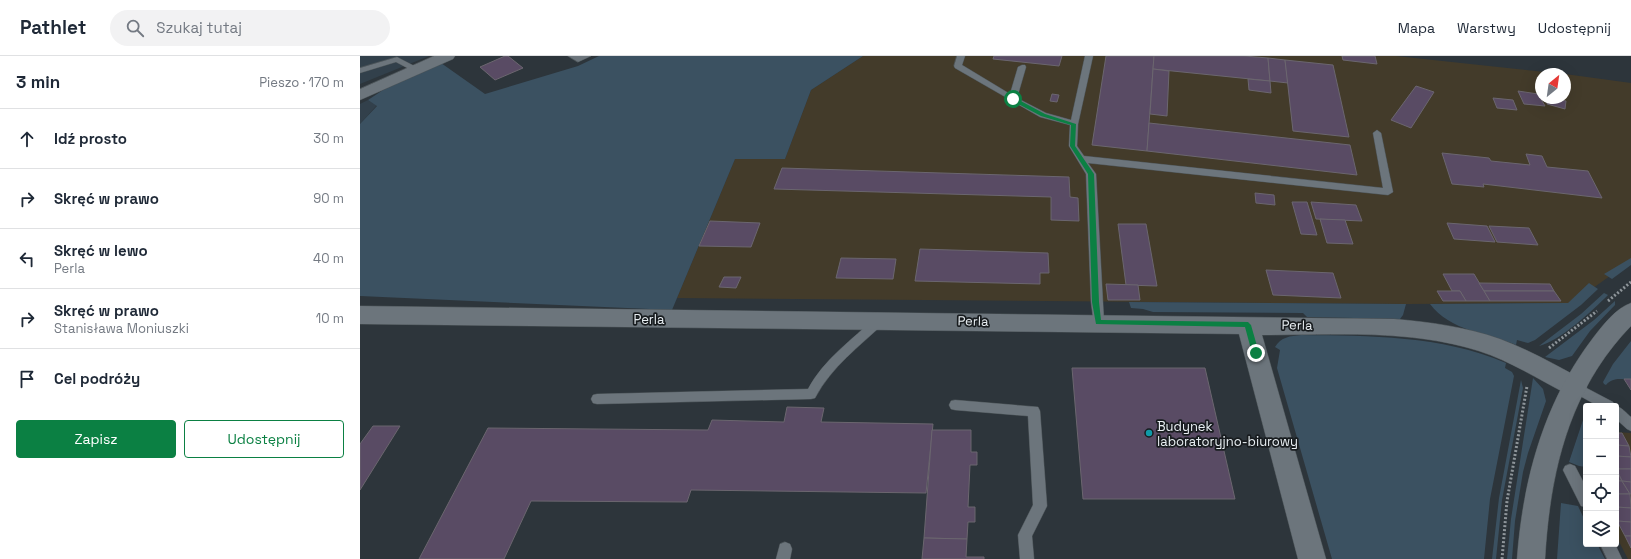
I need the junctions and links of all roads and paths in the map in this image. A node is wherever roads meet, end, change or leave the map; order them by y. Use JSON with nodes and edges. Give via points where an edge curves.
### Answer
{"nodes":[{"id":1,"x":447,"y":56,"type":"edge"},
{"id":2,"x":572,"y":56,"type":"edge"},
{"id":3,"x":586,"y":56,"type":"edge"},
{"id":4,"x":961,"y":56,"type":"edge"},
{"id":5,"x":1089,"y":56,"type":"edge"},
{"id":6,"x":1022,"y":67,"type":"dead end"},
{"id":7,"x":416,"y":69,"type":"junction"},
{"id":8,"x":360,"y":71,"type":"edge"},
{"id":9,"x":360,"y":94,"type":"edge"},
{"id":10,"x":1013,"y":99,"type":"junction"},
{"id":11,"x":1074,"y":124,"type":"junction"},
{"id":12,"x":1377,"y":133,"type":"dead end"},
{"id":13,"x":1081,"y":159,"type":"junction"},
{"id":14,"x":1631,"y":282,"type":"edge"},
{"id":15,"x":1604,"y":305,"type":"dead end"},
{"id":16,"x":1599,"y":309,"type":"dead end"},
{"id":17,"x":360,"y":315,"type":"edge"},
{"id":18,"x":1630,"y":316,"type":"edge"},
{"id":19,"x":880,"y":320,"type":"junction"},
{"id":20,"x":1098,"y":322,"type":"junction"},
{"id":21,"x":1248,"y":325,"type":"junction"},
{"id":22,"x":1544,"y":349,"type":"dead end"},
{"id":23,"x":1527,"y":381,"type":"dead end"},
{"id":24,"x":1575,"y":387,"type":"junction"},
{"id":25,"x":597,"y":399,"type":"dead end"},
{"id":26,"x":1604,"y":403,"type":"edge"},
{"id":27,"x":955,"y":404,"type":"dead end"},
{"id":28,"x":1619,"y":414,"type":"edge"},
{"id":29,"x":1631,"y":425,"type":"edge"},
{"id":30,"x":1570,"y":470,"type":"dead end"},
{"id":31,"x":1583,"y":495,"type":"edge"},
{"id":32,"x":1609,"y":547,"type":"edge"},
{"id":33,"x":1027,"y":559,"type":"edge"},
{"id":34,"x":1312,"y":559,"type":"edge"},
{"id":35,"x":1502,"y":559,"type":"edge"},
{"id":36,"x":1531,"y":559,"type":"edge"},
{"id":37,"x":1615,"y":559,"type":"edge"}],
"edges":[{"from":1,"to":7,"type":"street"},
{"from":2,"to":3,"type":"lane","via":[[578,60]]},
{"from":4,"to":10,"type":"lane","via":[[958,66]]},
{"from":5,"to":11,"type":"lane"},
{"from":6,"to":10,"type":"lane"},
{"from":7,"to":8,"type":"lane","via":[[398,58]]},
{"from":7,"to":9,"type":"street"},
{"from":10,"to":11,"type":"lane","via":[[1043,115]]},
{"from":11,"to":13,"type":"lane","via":[[1072,146]]},
{"from":12,"to":13,"type":"lane","via":[[1388,192]]},
{"from":13,"to":20,"type":"lane","via":[[1091,174]]},
{"from":14,"to":15,"type":"path"},
{"from":16,"to":22,"type":"path","via":[[1552,347]]},
{"from":17,"to":19,"type":"street","name":"Perla"},
{"from":18,"to":24,"type":"street","via":[[1601,344]]},
{"from":19,"to":20,"type":"street","name":"Perla"},
{"from":19,"to":25,"type":"lane","via":[[842,352],[818,379],[811,394]]},
{"from":20,"to":21,"type":"street","name":"Perla"},
{"from":21,"to":24,"type":"street","name":"Perla","via":[[1380,327],[1439,333],[1476,341],[1506,352]]},
{"from":21,"to":34,"type":"street"},
{"from":23,"to":35,"type":"path","via":[[1507,501]]},
{"from":24,"to":26,"type":"lane"},
{"from":24,"to":36,"type":"street","via":[[1554,434],[1542,473]]},
{"from":27,"to":33,"type":"lane","via":[[1034,411],[1040,506],[1025,535]]},
{"from":28,"to":29,"type":"lane"},
{"from":30,"to":31,"type":"lane"},
{"from":32,"to":37,"type":"lane"}]}
